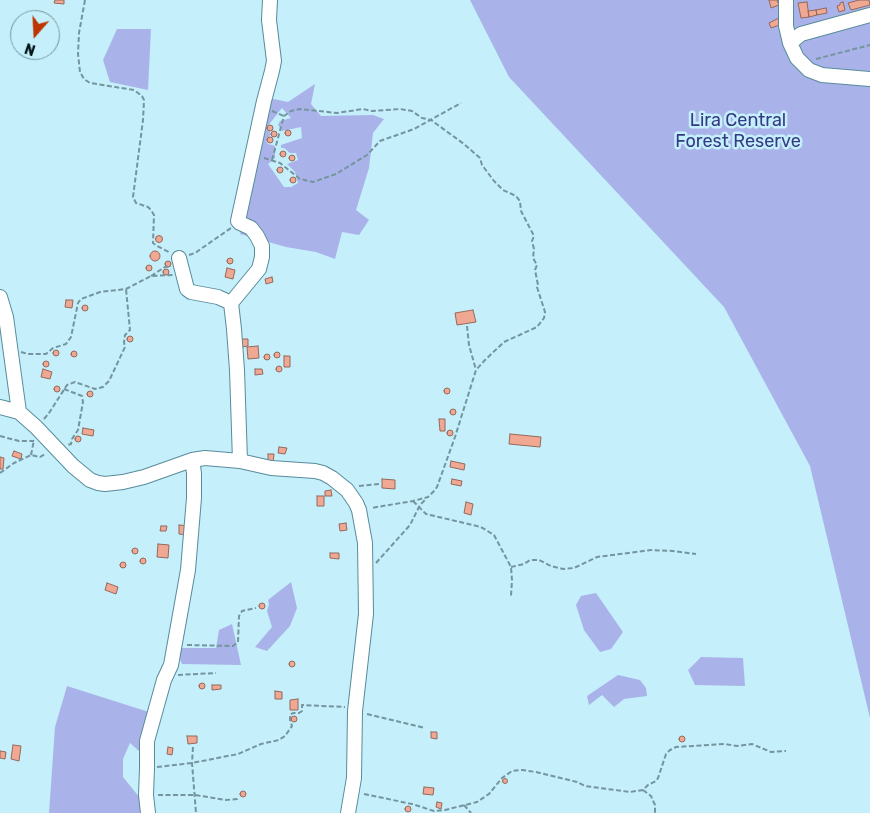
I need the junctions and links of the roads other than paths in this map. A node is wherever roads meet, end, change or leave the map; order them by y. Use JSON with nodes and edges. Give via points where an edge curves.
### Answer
{"nodes":[{"id":1,"x":270,"y":0,"type":"edge"},
{"id":2,"x":786,"y":0,"type":"edge"},
{"id":3,"x":870,"y":15,"type":"edge"},
{"id":4,"x":796,"y":39,"type":"junction"},
{"id":5,"x":870,"y":79,"type":"edge"},
{"id":6,"x":179,"y":258,"type":"road end"},
{"id":7,"x":0,"y":297,"type":"edge"},
{"id":8,"x":231,"y":302,"type":"junction"},
{"id":9,"x":0,"y":406,"type":"edge"},
{"id":10,"x":18,"y":412,"type":"junction"},
{"id":11,"x":192,"y":460,"type":"junction"},
{"id":12,"x":240,"y":461,"type":"junction"},
{"id":13,"x":148,"y":813,"type":"edge"},
{"id":14,"x":348,"y":813,"type":"edge"}],
"edges":[{"from":1,"to":8,"type":"street","via":[[274,61],[239,222],[251,228],[257,236],[262,246],[262,257],[259,269]]},
{"from":2,"to":4,"type":"street","via":[[786,26]]},
{"from":3,"to":4,"type":"street"},
{"from":4,"to":5,"type":"street","via":[[797,58],[809,70],[822,75]]},
{"from":6,"to":8,"type":"street","via":[[187,289]]},
{"from":7,"to":10,"type":"street","via":[[6,317]]},
{"from":8,"to":12,"type":"street"},
{"from":9,"to":10,"type":"street"},
{"from":10,"to":11,"type":"street","via":[[73,466],[98,483],[124,482]]},
{"from":11,"to":12,"type":"street"},
{"from":11,"to":13,"type":"street","via":[[194,498],[188,570],[171,665],[147,741]]},
{"from":12,"to":14,"type":"street","via":[[323,473],[347,490],[359,510],[365,543],[366,614],[356,709],[354,778]]}]}
